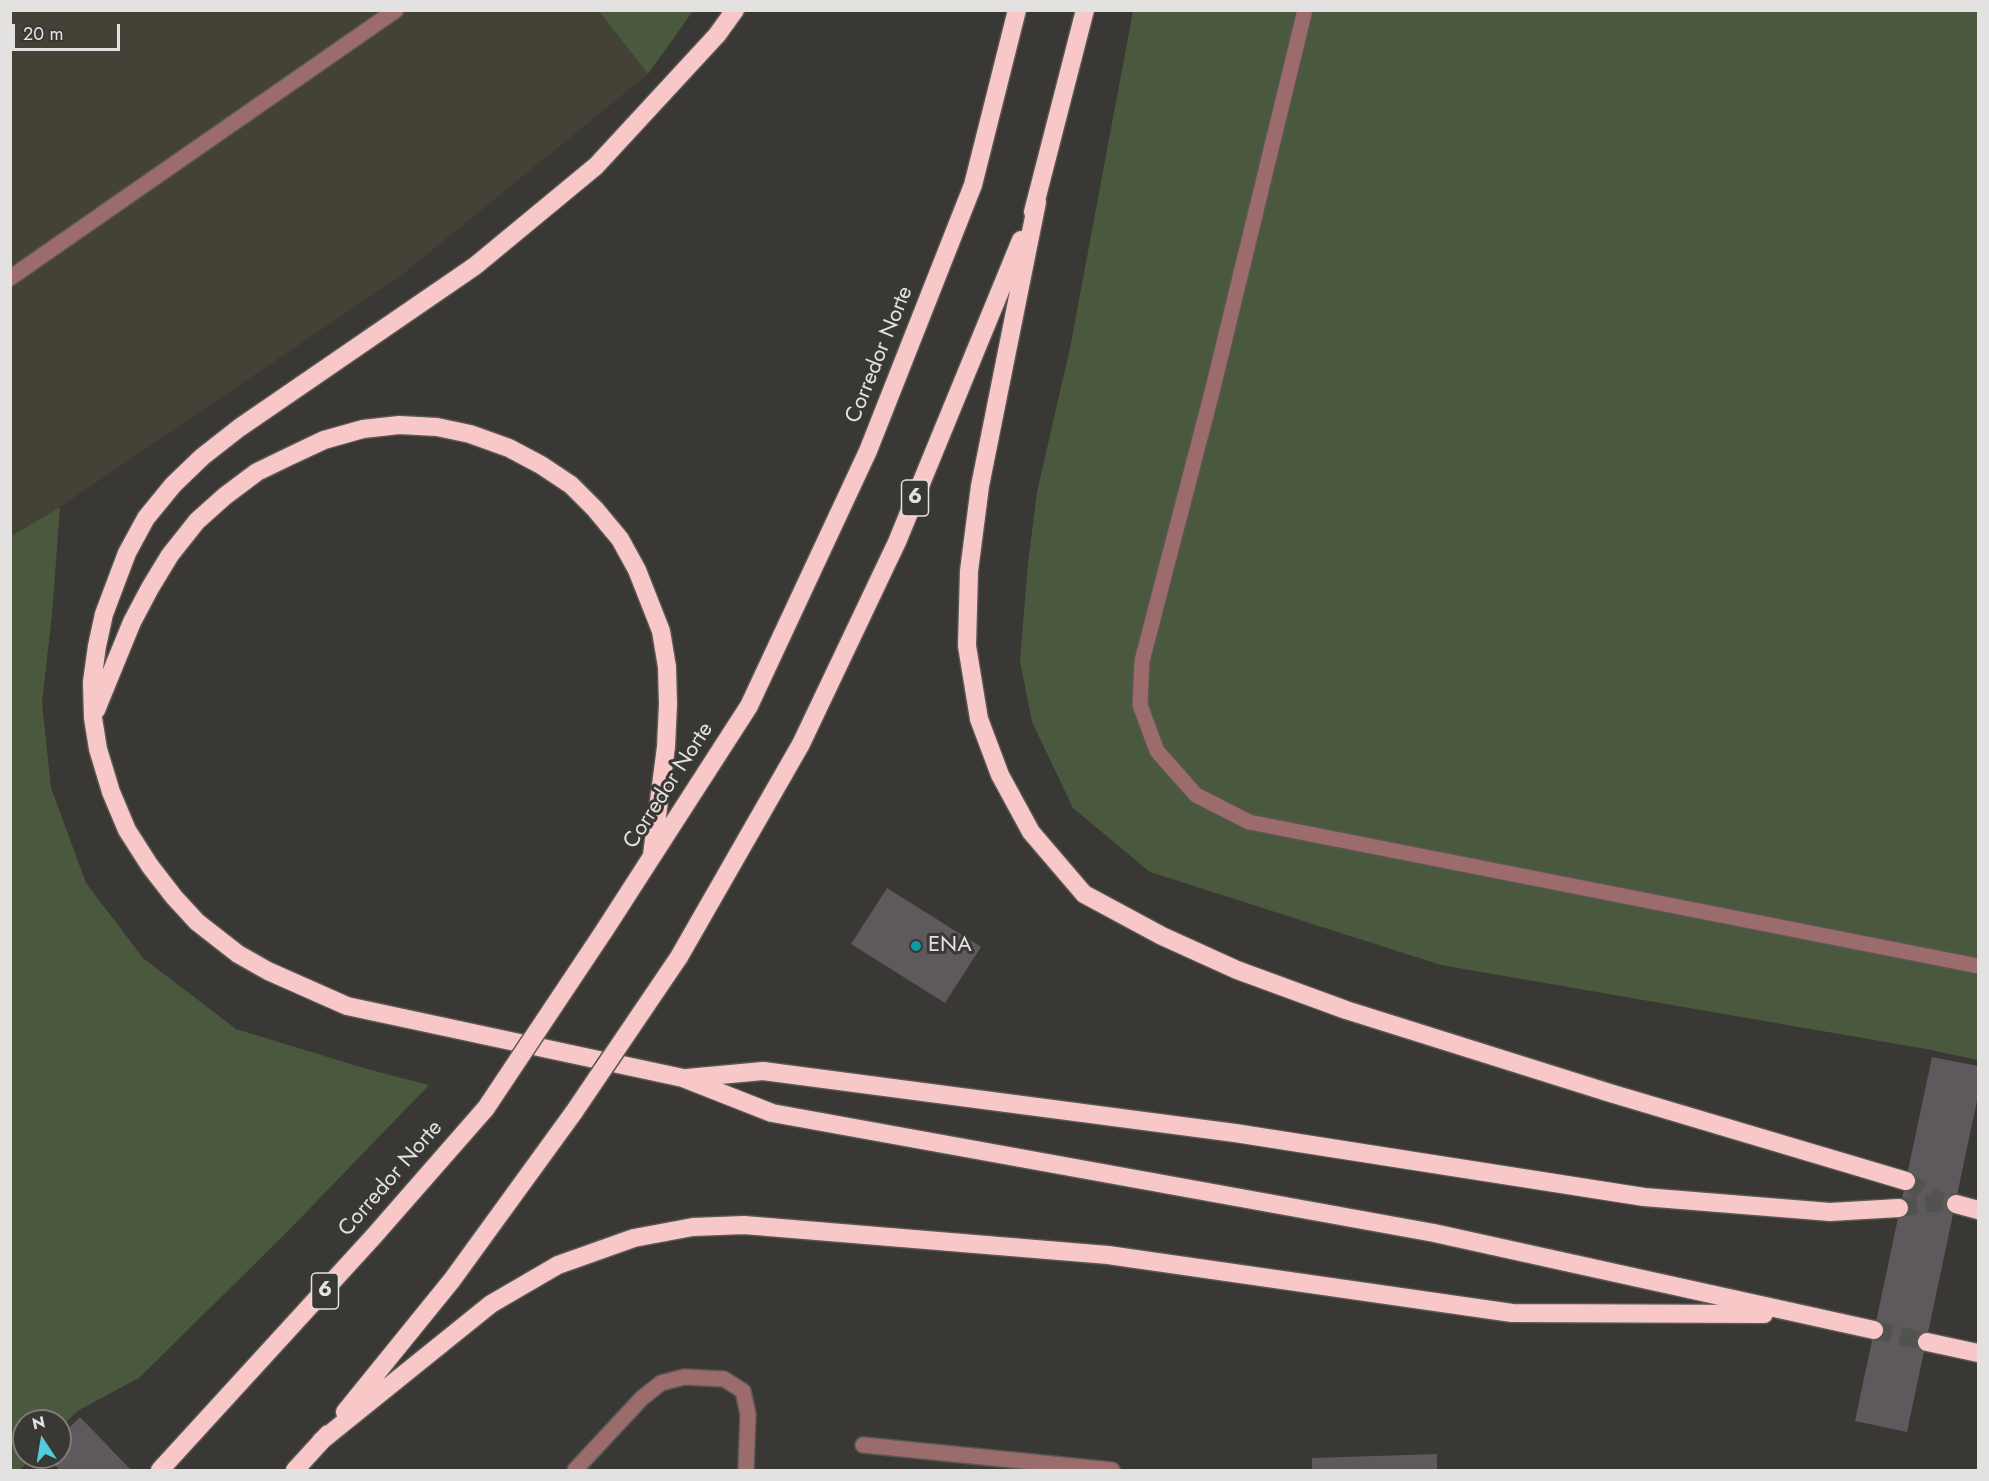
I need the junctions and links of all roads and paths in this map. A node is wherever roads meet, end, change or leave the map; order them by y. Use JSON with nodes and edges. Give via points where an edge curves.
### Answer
{"nodes":[{"id":1,"x":396,"y":10,"type":"edge"},
{"id":2,"x":735,"y":10,"type":"edge"},
{"id":3,"x":1017,"y":10,"type":"edge"},
{"id":4,"x":1085,"y":10,"type":"edge"},
{"id":5,"x":1305,"y":10,"type":"edge"},
{"id":6,"x":1037,"y":202,"type":"junction"},
{"id":7,"x":10,"y":278,"type":"edge"},
{"id":8,"x":93,"y":718,"type":"junction"},
{"id":9,"x":652,"y":855,"type":"junction"},
{"id":10,"x":1978,"y":966,"type":"edge"},
{"id":11,"x":683,"y":1078,"type":"junction"},
{"id":12,"x":1906,"y":1181,"type":"tunnel mouth"},
{"id":13,"x":1956,"y":1204,"type":"tunnel mouth"},
{"id":14,"x":1899,"y":1208,"type":"tunnel mouth"},
{"id":15,"x":1978,"y":1210,"type":"edge"},
{"id":16,"x":1799,"y":1315,"type":"junction"},
{"id":17,"x":1874,"y":1330,"type":"tunnel mouth"},
{"id":18,"x":1927,"y":1342,"type":"tunnel mouth"},
{"id":19,"x":1978,"y":1353,"type":"edge"},
{"id":20,"x":321,"y":1441,"type":"junction"},
{"id":21,"x":863,"y":1445,"type":"dead end"},
{"id":22,"x":160,"y":1470,"type":"edge"},
{"id":23,"x":295,"y":1470,"type":"edge"},
{"id":24,"x":575,"y":1470,"type":"edge"},
{"id":25,"x":746,"y":1470,"type":"edge"},
{"id":26,"x":1112,"y":1470,"type":"edge"}],
"edges":[{"from":1,"to":7,"type":"lane"},
{"from":2,"to":8,"type":"highway","via":[[717,35],[596,166],[475,266],[239,428],[172,485],[146,518],[127,553],[104,614],[92,682]]},
{"from":3,"to":9,"type":"highway","name":"Corredor Norte","number":"6","via":[[974,185],[868,451],[749,706]]},
{"from":4,"to":6,"type":"highway","number":"6"},
{"from":5,"to":10,"type":"lane","via":[[1142,661],[1140,705],[1157,750],[1196,795],[1249,822]]},
{"from":6,"to":12,"type":"highway","via":[[980,486],[969,571],[967,646],[979,719],[1000,776],[1031,832],[1084,894],[1162,936],[1346,1010]]},
{"from":6,"to":20,"type":"highway","number":"6","bridge":true,"via":[[892,553],[801,744],[679,957],[574,1112],[452,1280]]},
{"from":8,"to":9,"type":"highway","via":[[150,588],[190,529],[225,496],[257,472],[324,440],[363,429],[399,424],[470,434],[509,448],[571,485],[620,539],[638,570],[661,631],[667,667],[666,747]]},
{"from":8,"to":11,"type":"highway","via":[[111,792],[127,830],[150,866],[196,922],[238,954],[347,1006]]},
{"from":9,"to":22,"type":"highway","name":"Corredor Norte","number":"6","bridge":true,"via":[[486,1108]]},
{"from":11,"to":14,"type":"highway","via":[[763,1071],[1235,1133],[1644,1197],[1830,1212]]},
{"from":11,"to":16,"type":"highway","via":[[772,1113],[1434,1233]]},
{"from":13,"to":15,"type":"highway"},
{"from":16,"to":17,"type":"highway"},
{"from":16,"to":20,"type":"highway","via":[[1512,1313],[1108,1255],[744,1224],[693,1227],[634,1238],[558,1264],[491,1305]]},
{"from":18,"to":19,"type":"highway"},
{"from":20,"to":23,"type":"highway","number":"6"},
{"from":21,"to":26,"type":"lane"},
{"from":24,"to":25,"type":"lane","via":[[642,1398],[661,1383],[684,1377],[724,1380],[743,1391],[748,1414]]}]}
